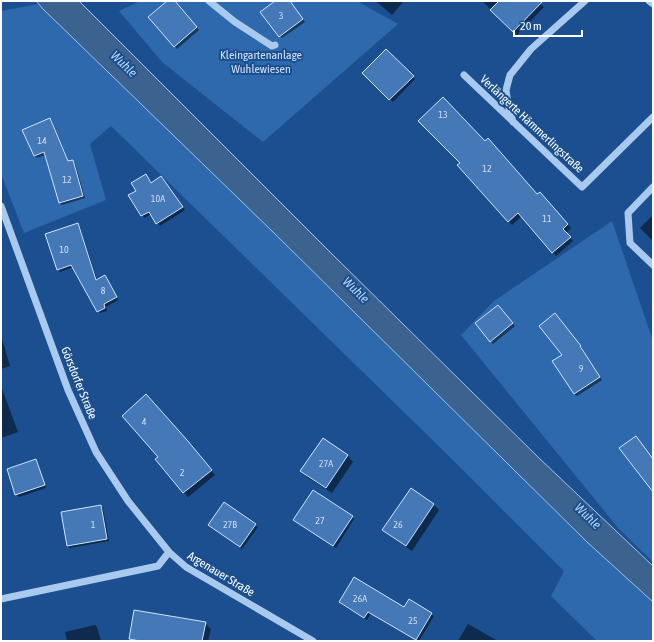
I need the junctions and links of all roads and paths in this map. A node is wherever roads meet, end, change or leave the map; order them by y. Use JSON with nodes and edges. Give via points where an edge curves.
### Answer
{"nodes":[{"id":1,"x":209,"y":1,"type":"edge"},
{"id":2,"x":585,"y":1,"type":"edge"},
{"id":3,"x":649,"y":1,"type":"edge"},
{"id":4,"x":653,"y":4,"type":"edge"},
{"id":5,"x":275,"y":45,"type":"dead end"},
{"id":6,"x":464,"y":75,"type":"dead end"},
{"id":7,"x":653,"y":117,"type":"edge"},
{"id":8,"x":513,"y":122,"type":"junction"},
{"id":9,"x":653,"y":187,"type":"edge"},
{"id":10,"x":1,"y":206,"type":"edge"},
{"id":11,"x":653,"y":265,"type":"edge"},
{"id":12,"x":169,"y":552,"type":"junction"},
{"id":13,"x":1,"y":599,"type":"edge"},
{"id":14,"x":313,"y":641,"type":"edge"}],
"edges":[{"from":1,"to":5,"type":"street","via":[[235,22],[272,46]]},
{"from":2,"to":8,"type":"street","via":[[531,49],[510,75],[506,90]]},
{"from":3,"to":4,"type":"street"},
{"from":6,"to":8,"type":"street","name":"Verlängerte Hämmerlingstraße"},
{"from":7,"to":8,"type":"street","name":"Verlängerte Hämmerlingstraße","via":[[582,187]]},
{"from":9,"to":11,"type":"street","via":[[628,213],[630,243]]},
{"from":10,"to":12,"type":"street","name":"Görsdorfer Straße","via":[[68,390],[96,452],[128,501]]},
{"from":12,"to":13,"type":"street","name":"Argenauer Straße","via":[[158,566]]},
{"from":12,"to":14,"type":"street","name":"Argenauer Straße","via":[[186,567]]}]}
